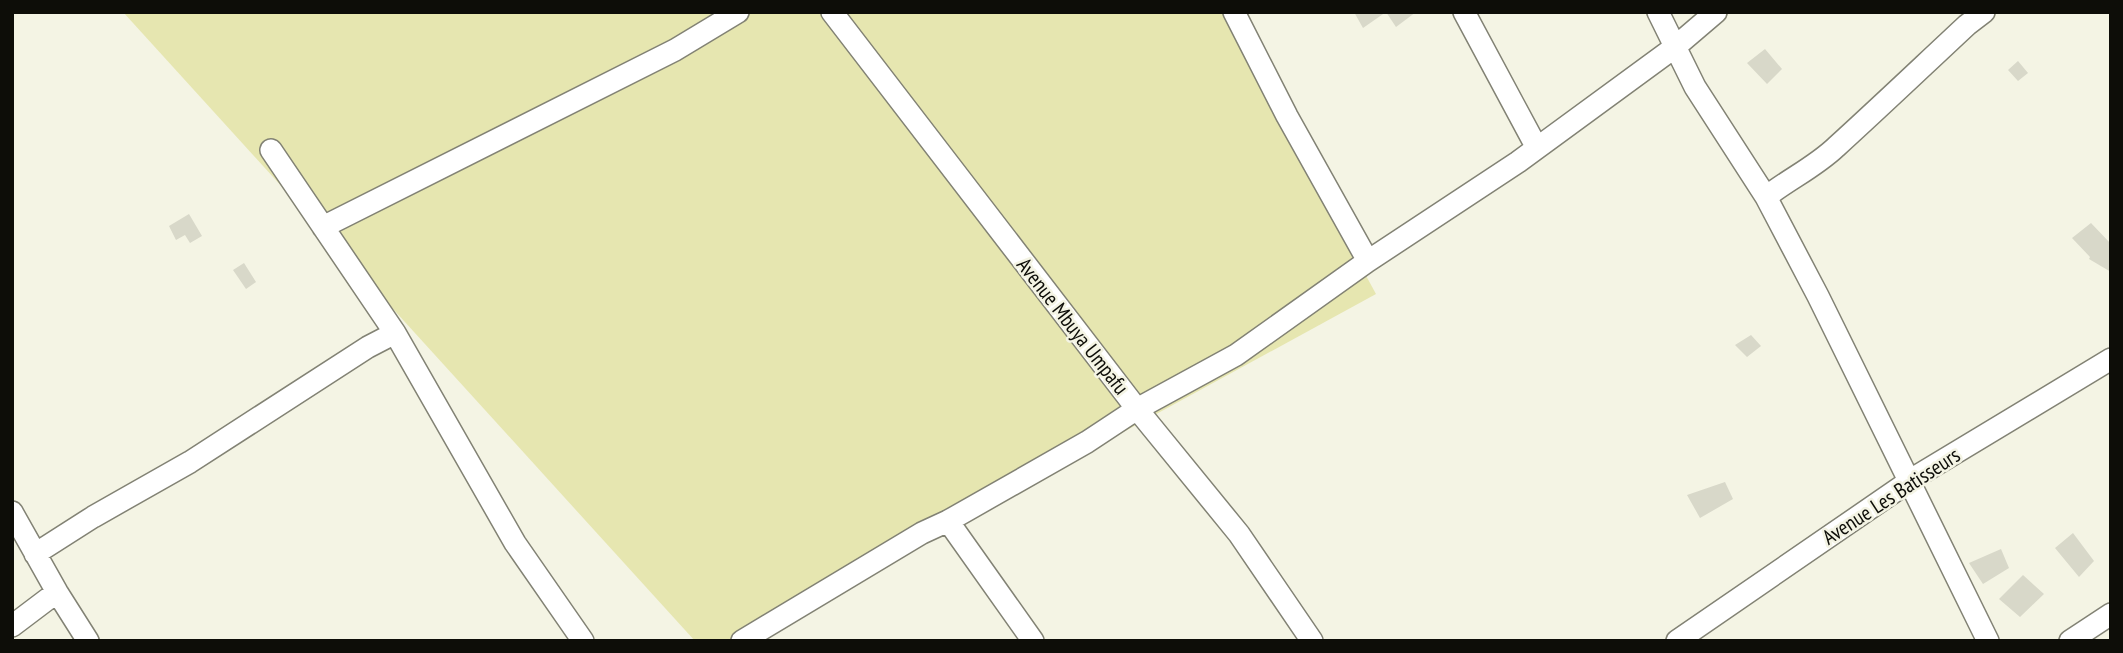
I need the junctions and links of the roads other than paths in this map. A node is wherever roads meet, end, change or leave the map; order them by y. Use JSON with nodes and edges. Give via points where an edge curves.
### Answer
{"nodes":[{"id":1,"x":738,"y":12,"type":"edge"},
{"id":2,"x":832,"y":12,"type":"edge"},
{"id":3,"x":1234,"y":12,"type":"edge"},
{"id":4,"x":1464,"y":12,"type":"edge"},
{"id":5,"x":1658,"y":12,"type":"edge"},
{"id":6,"x":1716,"y":12,"type":"edge"},
{"id":7,"x":1984,"y":12,"type":"edge"},
{"id":8,"x":1675,"y":47,"type":"junction"},
{"id":9,"x":1537,"y":148,"type":"junction"},
{"id":10,"x":271,"y":150,"type":"dead end"},
{"id":11,"x":1766,"y":197,"type":"junction"},
{"id":12,"x":323,"y":227,"type":"junction"},
{"id":13,"x":1368,"y":261,"type":"junction"},
{"id":14,"x":395,"y":333,"type":"junction"},
{"id":15,"x":2111,"y":359,"type":"edge"},
{"id":16,"x":1137,"y":409,"type":"junction"},
{"id":17,"x":1909,"y":481,"type":"junction"},
{"id":18,"x":12,"y":512,"type":"edge"},
{"id":19,"x":948,"y":521,"type":"junction"},
{"id":20,"x":35,"y":554,"type":"junction"},
{"id":21,"x":57,"y":592,"type":"junction"},
{"id":22,"x":2111,"y":614,"type":"edge"},
{"id":23,"x":12,"y":626,"type":"edge"},
{"id":24,"x":747,"y":640,"type":"edge"},
{"id":25,"x":88,"y":641,"type":"edge"},
{"id":26,"x":583,"y":641,"type":"edge"},
{"id":27,"x":1033,"y":641,"type":"edge"},
{"id":28,"x":1312,"y":641,"type":"edge"},
{"id":29,"x":1677,"y":641,"type":"edge"},
{"id":30,"x":1988,"y":641,"type":"edge"},
{"id":31,"x":2070,"y":641,"type":"edge"}],
"edges":[{"from":1,"to":12,"type":"street","via":[[675,50]]},
{"from":2,"to":16,"type":"street","name":"Avenue Mbuya Umpafu"},
{"from":3,"to":13,"type":"street"},
{"from":4,"to":9,"type":"street"},
{"from":5,"to":8,"type":"street"},
{"from":6,"to":8,"type":"street"},
{"from":7,"to":11,"type":"street","via":[[1835,148]]},
{"from":8,"to":9,"type":"street"},
{"from":8,"to":11,"type":"street","via":[[1695,87]]},
{"from":9,"to":13,"type":"street"},
{"from":10,"to":12,"type":"street"},
{"from":11,"to":17,"type":"street"},
{"from":12,"to":14,"type":"street"},
{"from":13,"to":16,"type":"street","via":[[1236,355]]},
{"from":14,"to":20,"type":"street"},
{"from":14,"to":26,"type":"street","via":[[515,544]]},
{"from":15,"to":17,"type":"street","name":"Avenue Les Batisseurs"},
{"from":16,"to":19,"type":"street"},
{"from":16,"to":28,"type":"street","name":"Avenue Mbuya Umpafu","via":[[1239,534]]},
{"from":17,"to":29,"type":"street","name":"Avenue Les Batisseurs"},
{"from":17,"to":30,"type":"street"},
{"from":18,"to":20,"type":"street"},
{"from":19,"to":24,"type":"street"},
{"from":19,"to":27,"type":"street"},
{"from":20,"to":21,"type":"street"},
{"from":21,"to":23,"type":"street"},
{"from":21,"to":25,"type":"street"},
{"from":22,"to":31,"type":"street"}]}
